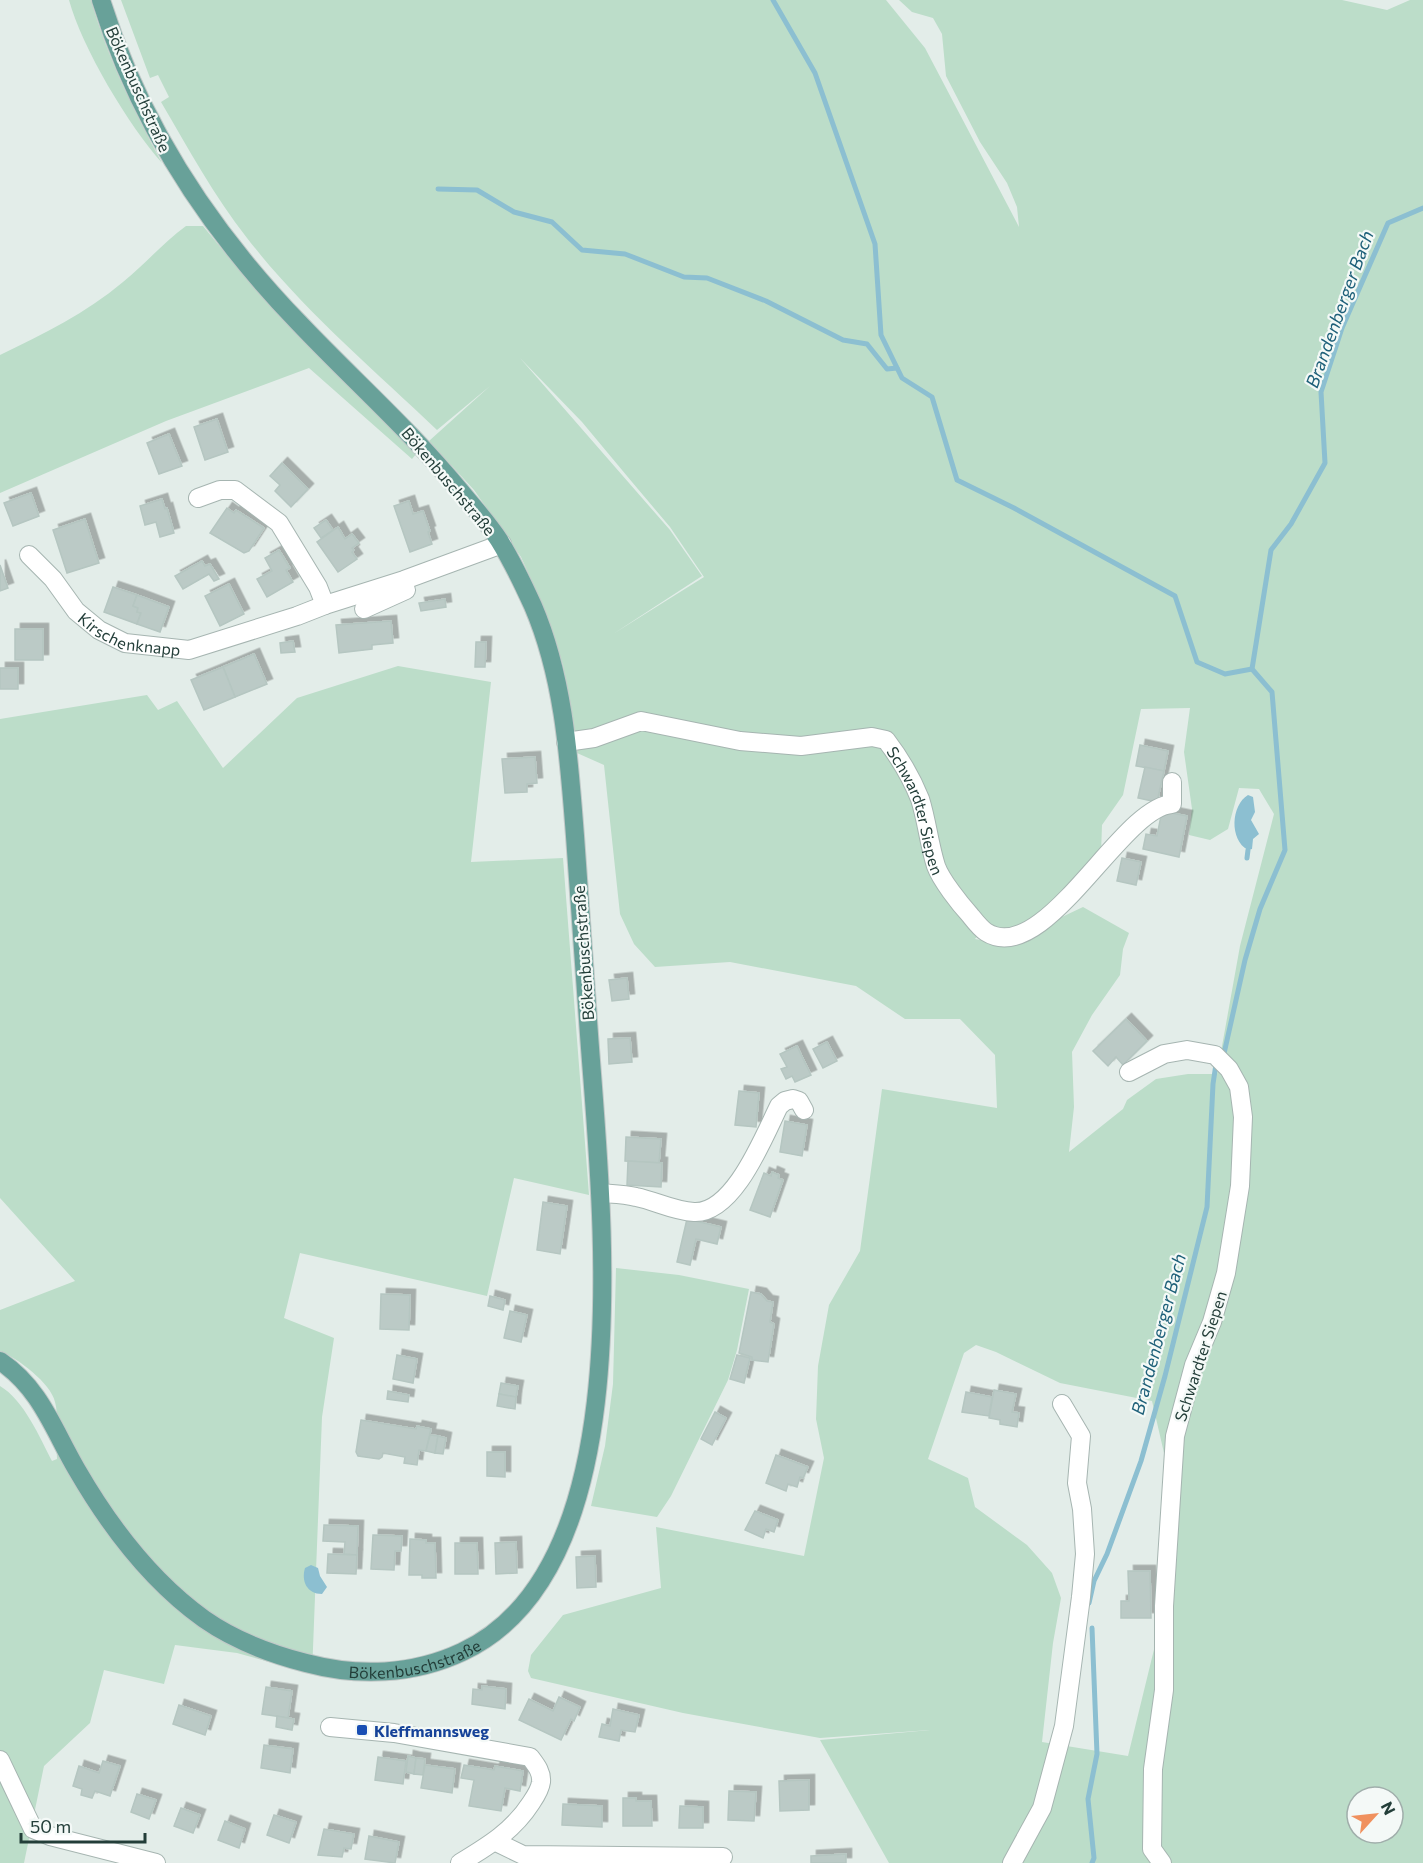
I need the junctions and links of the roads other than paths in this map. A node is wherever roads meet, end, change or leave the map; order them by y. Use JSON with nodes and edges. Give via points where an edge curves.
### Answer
{"nodes":[{"id":1,"x":101,"y":0,"type":"edge"},
{"id":2,"x":198,"y":498,"type":"dead end"},
{"id":3,"x":504,"y":549,"type":"junction"},
{"id":4,"x":29,"y":555,"type":"dead end"},
{"id":5,"x":325,"y":605,"type":"junction"},
{"id":6,"x":364,"y":609,"type":"dead end"},
{"id":7,"x":566,"y":742,"type":"junction"},
{"id":8,"x":1173,"y":782,"type":"dead end"},
{"id":9,"x":1129,"y":1072,"type":"dead end"},
{"id":10,"x":804,"y":1110,"type":"dead end"},
{"id":11,"x":600,"y":1193,"type":"junction"},
{"id":12,"x":0,"y":1361,"type":"edge"},
{"id":13,"x":1062,"y":1404,"type":"dead end"},
{"id":14,"x":330,"y":1727,"type":"dead end"},
{"id":15,"x":0,"y":1760,"type":"edge"},
{"id":16,"x":496,"y":1842,"type":"junction"},
{"id":17,"x":723,"y":1857,"type":"dead end"},
{"id":18,"x":156,"y":1863,"type":"edge"},
{"id":19,"x":460,"y":1863,"type":"edge"},
{"id":20,"x":1012,"y":1863,"type":"edge"},
{"id":21,"x":1162,"y":1863,"type":"edge"}],
"edges":[{"from":1,"to":3,"type":"main road","name":"Bökenbuschstraße","via":[[154,129],[216,226],[298,323],[429,454]]},
{"from":2,"to":5,"type":"street","via":[[220,490],[235,490],[279,523]]},
{"from":3,"to":5,"type":"street","name":"Kirschenknapp"},
{"from":3,"to":6,"type":"street"},
{"from":3,"to":7,"type":"main road","name":"Bökenbuschstraße","via":[[545,638]]},
{"from":4,"to":5,"type":"street","name":"Kirschenknapp","via":[[53,579],[75,611],[99,630],[125,643],[189,650]]},
{"from":7,"to":8,"type":"street","name":"Schwardter Siepen","via":[[594,738],[641,721],[740,741],[801,746],[872,737],[886,740],[919,797],[937,868],[986,932],[1004,938],[1028,930],[1055,910],[1140,819],[1172,804]]},
{"from":7,"to":11,"type":"main road","name":"Bökenbuschstraße"},
{"from":9,"to":21,"type":"street","name":"Schwardter Siepen","via":[[1164,1054],[1187,1050],[1215,1055],[1239,1087],[1243,1117],[1240,1186],[1226,1273],[1194,1365],[1175,1436],[1164,1606],[1164,1690],[1153,1769],[1152,1849]]},
{"from":10,"to":11,"type":"street","via":[[799,1101],[792,1099],[779,1106],[749,1168],[713,1207],[696,1212],[678,1210],[636,1197]]},
{"from":11,"to":12,"type":"main road","name":"Bökenbuschstraße","via":[[601,1348],[590,1444],[581,1484],[556,1553],[527,1602],[475,1646],[445,1660],[380,1672],[348,1672],[304,1663],[250,1645],[205,1620],[144,1567],[76,1469],[46,1410],[19,1375]]},
{"from":13,"to":20,"type":"street","via":[[1080,1436],[1077,1483],[1084,1554],[1081,1597],[1064,1726],[1042,1808]]},
{"from":14,"to":16,"type":"street","via":[[394,1733],[530,1757],[540,1770],[538,1792]]},
{"from":15,"to":18,"type":"street","via":[[33,1829]]},
{"from":16,"to":17,"type":"street","via":[[523,1855]]},
{"from":16,"to":19,"type":"street"}]}
